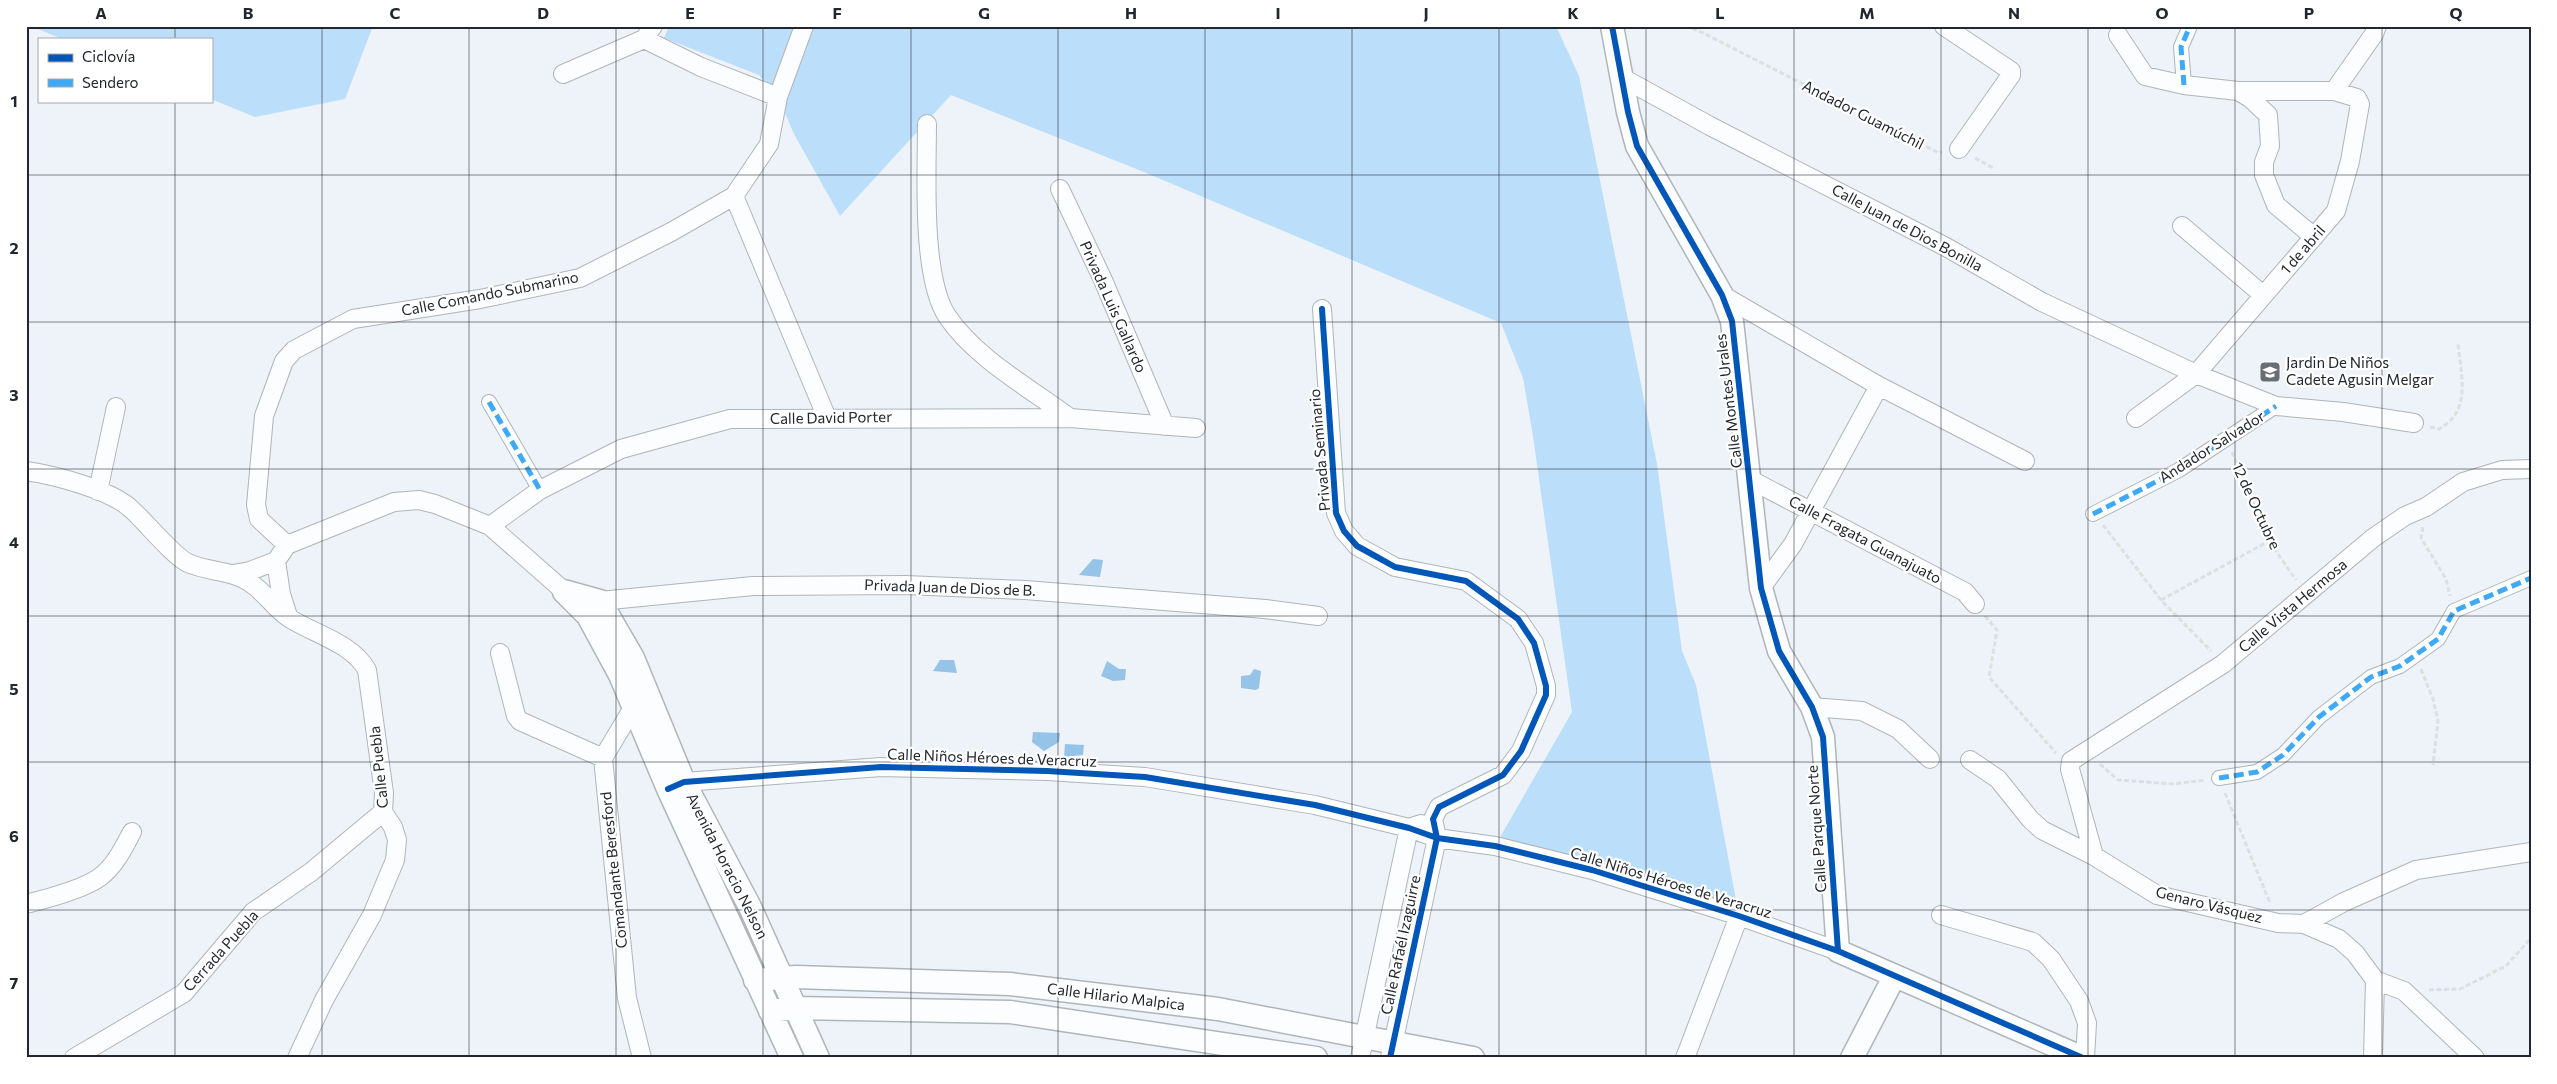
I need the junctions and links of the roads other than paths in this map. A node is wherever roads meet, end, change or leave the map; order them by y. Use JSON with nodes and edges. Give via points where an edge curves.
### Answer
{"nodes":[{"id":1,"x":804,"y":26,"type":"edge"},
{"id":2,"x":1612,"y":26,"type":"edge"},
{"id":3,"x":1944,"y":26,"type":"edge"},
{"id":4,"x":2190,"y":26,"type":"edge"},
{"id":5,"x":2377,"y":26,"type":"edge"},
{"id":6,"x":648,"y":33,"type":"edge"},
{"id":7,"x":2118,"y":35,"type":"dead end"},
{"id":8,"x":563,"y":74,"type":"dead end"},
{"id":9,"x":1621,"y":76,"type":"junction"},
{"id":10,"x":2184,"y":86,"type":"junction"},
{"id":11,"x":2238,"y":91,"type":"junction"},
{"id":12,"x":2334,"y":91,"type":"junction"},
{"id":13,"x":778,"y":97,"type":"junction"},
{"id":14,"x":927,"y":124,"type":"dead end"},
{"id":15,"x":1959,"y":149,"type":"road end"},
{"id":16,"x":1060,"y":189,"type":"dead end"},
{"id":17,"x":734,"y":196,"type":"junction"},
{"id":18,"x":2182,"y":226,"type":"dead end"},
{"id":19,"x":2314,"y":237,"type":"junction"},
{"id":20,"x":1722,"y":294,"type":"junction"},
{"id":21,"x":2263,"y":295,"type":"junction"},
{"id":22,"x":1322,"y":309,"type":"dead end"},
{"id":23,"x":2196,"y":374,"type":"junction"},
{"id":24,"x":1879,"y":386,"type":"junction"},
{"id":25,"x":489,"y":402,"type":"dead end"},
{"id":26,"x":2276,"y":406,"type":"junction"},
{"id":27,"x":116,"y":407,"type":"dead end"},
{"id":28,"x":827,"y":418,"type":"junction"},
{"id":29,"x":1070,"y":418,"type":"junction"},
{"id":30,"x":2136,"y":418,"type":"dead end"},
{"id":31,"x":2414,"y":423,"type":"road end"},
{"id":32,"x":1164,"y":426,"type":"junction"},
{"id":33,"x":1196,"y":428,"type":"dead end"},
{"id":34,"x":2025,"y":462,"type":"dead end"},
{"id":35,"x":2531,"y":469,"type":"edge"},
{"id":36,"x":26,"y":471,"type":"edge"},
{"id":37,"x":1751,"y":480,"type":"junction"},
{"id":38,"x":540,"y":490,"type":"junction"},
{"id":39,"x":98,"y":491,"type":"junction"},
{"id":40,"x":1809,"y":511,"type":"junction"},
{"id":41,"x":2093,"y":514,"type":"road end"},
{"id":42,"x":490,"y":526,"type":"junction"},
{"id":43,"x":287,"y":545,"type":"junction"},
{"id":44,"x":276,"y":561,"type":"junction"},
{"id":45,"x":233,"y":574,"type":"junction"},
{"id":46,"x":2531,"y":578,"type":"edge"},
{"id":47,"x":1761,"y":588,"type":"junction"},
{"id":48,"x":564,"y":591,"type":"joint"},
{"id":49,"x":1975,"y":604,"type":"road end"},
{"id":50,"x":594,"y":608,"type":"junction"},
{"id":51,"x":1318,"y":616,"type":"dead end"},
{"id":52,"x":288,"y":617,"type":"junction"},
{"id":53,"x":500,"y":653,"type":"dead end"},
{"id":54,"x":642,"y":703,"type":"junction"},
{"id":55,"x":1812,"y":707,"type":"junction"},
{"id":56,"x":603,"y":758,"type":"junction"},
{"id":57,"x":1930,"y":758,"type":"dead end"},
{"id":58,"x":1970,"y":760,"type":"dead end"},
{"id":59,"x":2219,"y":778,"type":"road end"},
{"id":60,"x":676,"y":785,"type":"junction"},
{"id":61,"x":383,"y":812,"type":"junction"},
{"id":62,"x":1433,"y":820,"type":"junction"},
{"id":63,"x":1409,"y":828,"type":"junction"},
{"id":64,"x":132,"y":832,"type":"dead end"},
{"id":65,"x":1437,"y":838,"type":"junction"},
{"id":66,"x":2531,"y":852,"type":"edge"},
{"id":67,"x":2094,"y":856,"type":"junction"},
{"id":68,"x":26,"y":904,"type":"edge"},
{"id":69,"x":1941,"y":915,"type":"dead end"},
{"id":70,"x":1739,"y":916,"type":"junction"},
{"id":71,"x":2304,"y":924,"type":"junction"},
{"id":72,"x":1838,"y":951,"type":"junction"},
{"id":73,"x":1894,"y":977,"type":"junction"},
{"id":74,"x":782,"y":978,"type":"junction"},
{"id":75,"x":755,"y":980,"type":"junction"},
{"id":76,"x":2375,"y":980,"type":"junction"},
{"id":77,"x":796,"y":1008,"type":"junction"},
{"id":78,"x":770,"y":1011,"type":"junction"},
{"id":79,"x":1362,"y":1047,"type":"edge"},
{"id":80,"x":1391,"y":1050,"type":"edge"},
{"id":81,"x":74,"y":1058,"type":"edge"},
{"id":82,"x":297,"y":1058,"type":"edge"},
{"id":83,"x":642,"y":1058,"type":"edge"},
{"id":84,"x":792,"y":1058,"type":"edge"},
{"id":85,"x":818,"y":1058,"type":"edge"},
{"id":86,"x":1316,"y":1058,"type":"edge"},
{"id":87,"x":1473,"y":1058,"type":"edge"},
{"id":88,"x":1685,"y":1058,"type":"edge"},
{"id":89,"x":1852,"y":1058,"type":"edge"},
{"id":90,"x":2084,"y":1058,"type":"edge"},
{"id":91,"x":2373,"y":1058,"type":"edge"},
{"id":92,"x":2475,"y":1058,"type":"edge"}],
"edges":[{"from":1,"to":13,"type":"street","name":"Calle Comando Submarino"},
{"from":2,"to":9,"type":"street","name":"Calle Montes Urales"},
{"from":3,"to":15,"type":"street","via":[[2011,71]]},
{"from":4,"to":10,"type":"street","via":[[2181,47]]},
{"from":5,"to":12,"type":"street"},
{"from":6,"to":8,"type":"street"},
{"from":6,"to":13,"type":"street","via":[[701,67]]},
{"from":7,"to":10,"type":"street","via":[[2144,76]]},
{"from":9,"to":20,"type":"street","name":"Calle Montes Urales","via":[[1638,146]]},
{"from":9,"to":23,"type":"street","name":"Calle Juan de Dios Bonilla","via":[[1710,126],[1946,247],[2042,302]]},
{"from":10,"to":11,"type":"street"},
{"from":11,"to":12,"type":"street"},
{"from":11,"to":19,"type":"street","via":[[2268,114],[2270,146],[2264,162],[2264,175],[2276,205]]},
{"from":12,"to":19,"type":"street","name":"1 de abril","via":[[2359,101],[2350,161],[2336,211]]},
{"from":13,"to":17,"type":"street","name":"Calle Comando Submarino","via":[[769,144]]},
{"from":14,"to":29,"type":"street","via":[[928,237],[940,300],[947,316],[973,345]]},
{"from":16,"to":32,"type":"street","name":"Privada Luis Gallardo","via":[[1103,280]]},
{"from":17,"to":28,"type":"street"},
{"from":17,"to":43,"type":"street","name":"Calle Comando Submarino","via":[[580,278],[354,320],[294,350],[284,361],[264,416],[256,505],[259,519]]},
{"from":18,"to":21,"type":"street"},
{"from":19,"to":21,"type":"street","name":"1 de abril"},
{"from":20,"to":24,"type":"street"},
{"from":20,"to":37,"type":"street","name":"Calle Montes Urales","via":[[1732,320]]},
{"from":21,"to":23,"type":"street","name":"1 de abril"},
{"from":22,"to":62,"type":"street","name":"Privada Seminario","via":[[1336,513],[1344,531],[1357,546],[1395,567],[1466,582],[1518,619],[1534,643],[1546,686],[1546,695],[1521,752],[1503,775],[1439,807]]},
{"from":23,"to":26,"type":"street","name":"Calle Juan de Dios Bonilla"},
{"from":23,"to":30,"type":"street","name":"1 de abril"},
{"from":24,"to":34,"type":"street"},
{"from":24,"to":40,"type":"street"},
{"from":25,"to":38,"type":"street"},
{"from":26,"to":31,"type":"street","name":"Calle Juan de Dios Bonilla"},
{"from":26,"to":41,"type":"street","name":"Andador Salvador","via":[[2179,470]]},
{"from":27,"to":39,"type":"street"},
{"from":28,"to":29,"type":"street","name":"Calle David Porter"},
{"from":28,"to":38,"type":"street","name":"Calle David Porter","via":[[730,419],[672,433],[621,449]]},
{"from":29,"to":32,"type":"street","name":"Calle David Porter"},
{"from":32,"to":33,"type":"street","name":"Calle David Porter"},
{"from":35,"to":67,"type":"street","name":"Calle Vista Hermosa","via":[[2502,470],[2463,482],[2426,507],[2404,516],[2373,538],[2224,664],[2070,765]]},
{"from":36,"to":39,"type":"street"},
{"from":37,"to":40,"type":"street","name":"Calle Fragata Guanajuato"},
{"from":37,"to":47,"type":"street","name":"Calle Montes Urales"},
{"from":38,"to":42,"type":"street","name":"Calle David Porter"},
{"from":39,"to":45,"type":"street","via":[[128,506],[186,562]]},
{"from":40,"to":47,"type":"street","via":[[1793,544]]},
{"from":40,"to":49,"type":"street","name":"Calle Fragata Guanajuato","via":[[1965,592]]},
{"from":42,"to":43,"type":"street","via":[[419,500],[394,502]]},
{"from":42,"to":48,"type":"street"},
{"from":43,"to":44,"type":"street"},
{"from":44,"to":45,"type":"street"},
{"from":44,"to":52,"type":"street","via":[[280,594]]},
{"from":45,"to":52,"type":"street","name":"Calle Puebla","via":[[250,582]]},
{"from":46,"to":59,"type":"street","via":[[2454,611],[2438,639],[2400,666],[2371,677],[2319,717],[2283,755],[2257,772]]},
{"from":47,"to":55,"type":"street","name":"Calle Montes Urales","via":[[1779,651]]},
{"from":48,"to":50,"type":"street"},
{"from":50,"to":51,"type":"street","name":"Privada Juan de Dios de B.","via":[[754,586],[906,585],[1024,590]]},
{"from":50,"to":54,"type":"street","name":"Avenida Horacio Nelson","via":[[633,658]]},
{"from":52,"to":61,"type":"street","name":"Calle Puebla","via":[[352,653],[367,670],[384,792]]},
{"from":53,"to":56,"type":"street","via":[[520,721]]},
{"from":54,"to":56,"type":"street"},
{"from":54,"to":60,"type":"street","name":"Avenida Horacio Nelson"},
{"from":55,"to":57,"type":"street","via":[[1862,711],[1898,729]]},
{"from":55,"to":72,"type":"street","name":"Calle Parque Norte","via":[[1823,737]]},
{"from":56,"to":83,"type":"street","name":"Comandante Beresford","via":[[627,998]]},
{"from":58,"to":67,"type":"street","name":"Genaro Vásquez","via":[[1998,778],[2042,830]]},
{"from":60,"to":63,"type":"street","name":"Calle Niños Héroes de Veracruz","via":[[881,767],[1047,771],[1145,777],[1315,805]]},
{"from":60,"to":74,"type":"street","name":"Avenida Horacio Nelson","via":[[750,907]]},
{"from":60,"to":75,"type":"street","name":"Avenida Horacio Nelson"},
{"from":61,"to":81,"type":"street","name":"Cerrada Puebla","via":[[311,872],[253,912],[184,993]]},
{"from":61,"to":82,"type":"street","name":"Calle Puebla","via":[[395,834],[395,860],[372,915],[324,1000]]},
{"from":62,"to":63,"type":"street"},
{"from":62,"to":65,"type":"street"},
{"from":63,"to":65,"type":"street","name":"Calle Niños Héroes de Veracruz"},
{"from":63,"to":79,"type":"street","name":"Calle Rafaél Izaguirre"},
{"from":64,"to":68,"type":"street","via":[[120,854],[100,877],[58,896]]},
{"from":65,"to":70,"type":"street","name":"Calle Niños Héroes de Veracruz","via":[[1495,846],[1592,870]]},
{"from":65,"to":80,"type":"street","name":"Calle Rafaél Izaguirre"},
{"from":66,"to":71,"type":"street","via":[[2416,870]]},
{"from":67,"to":71,"type":"street","name":"Genaro Vásquez","via":[[2157,895],[2278,923]]},
{"from":69,"to":90,"type":"street","via":[[2033,942],[2051,959],[2079,1000],[2087,1023]]},
{"from":70,"to":72,"type":"street","name":"Calle Niños Héroes de Veracruz"},
{"from":70,"to":88,"type":"street"},
{"from":71,"to":76,"type":"street","via":[[2339,939],[2355,953]]},
{"from":72,"to":73,"type":"street","name":"Calle Niños Héroes de Veracruz"},
{"from":73,"to":89,"type":"street"},
{"from":73,"to":90,"type":"street","name":"Calle Niños Héroes de Veracruz"},
{"from":74,"to":75,"type":"street","name":"Calle Hilario Malpica"},
{"from":74,"to":77,"type":"street","name":"Avenida Horacio Nelson"},
{"from":74,"to":79,"type":"street","name":"Calle Hilario Malpica","via":[[1010,984],[1218,1009]]},
{"from":75,"to":78,"type":"street","name":"Avenida Horacio Nelson"},
{"from":76,"to":91,"type":"street"},
{"from":76,"to":92,"type":"street","via":[[2404,991]]},
{"from":77,"to":78,"type":"street","name":"Calle Hilario Malpica"},
{"from":77,"to":85,"type":"street","name":"Avenida Horacio Nelson"},
{"from":77,"to":86,"type":"street","name":"Calle Hilario Malpica","via":[[1010,1012]]},
{"from":78,"to":84,"type":"street","name":"Avenida Horacio Nelson"},
{"from":79,"to":80,"type":"street","name":"Calle Hilario Malpica"},
{"from":80,"to":87,"type":"street","name":"Calle Hilario Malpica"}]}
